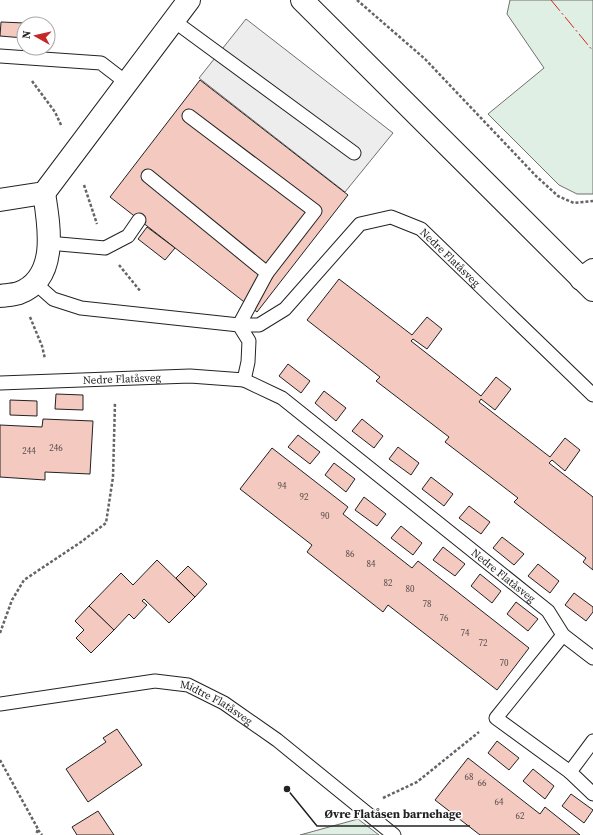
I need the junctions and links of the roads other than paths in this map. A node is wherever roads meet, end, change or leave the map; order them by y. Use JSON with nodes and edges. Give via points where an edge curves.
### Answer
{"nodes":[{"id":1,"x":189,"y":0,"type":"edge"},
{"id":2,"x":302,"y":0,"type":"edge"},
{"id":3,"x":174,"y":21,"type":"junction"},
{"id":4,"x":0,"y":56,"type":"edge"},
{"id":5,"x":127,"y":83,"type":"junction"},
{"id":6,"x":189,"y":116,"type":"dead end"},
{"id":7,"x":354,"y":153,"type":"dead end"},
{"id":8,"x":148,"y":176,"type":"dead end"},
{"id":9,"x":44,"y":193,"type":"junction"},
{"id":10,"x":0,"y":200,"type":"edge"},
{"id":11,"x":139,"y":220,"type":"dead end"},
{"id":12,"x":48,"y":243,"type":"junction"},
{"id":13,"x":268,"y":273,"type":"junction"},
{"id":14,"x":589,"y":280,"type":"edge"},
{"id":15,"x":18,"y":291,"type":"edge"},
{"id":16,"x":238,"y":325,"type":"junction"},
{"id":17,"x":244,"y":380,"type":"junction"},
{"id":18,"x":0,"y":383,"type":"edge"},
{"id":19,"x":593,"y":394,"type":"edge"},
{"id":20,"x":563,"y":635,"type":"junction"},
{"id":21,"x":593,"y":658,"type":"edge"},
{"id":22,"x":0,"y":704,"type":"edge"},
{"id":23,"x":593,"y":741,"type":"edge"},
{"id":24,"x":570,"y":772,"type":"junction"},
{"id":25,"x":593,"y":794,"type":"edge"},
{"id":26,"x":394,"y":835,"type":"edge"}],
"edges":[{"from":1,"to":3,"type":"street"},
{"from":2,"to":14,"type":"street"},
{"from":3,"to":5,"type":"street"},
{"from":3,"to":7,"type":"lane"},
{"from":4,"to":5,"type":"lane","via":[[101,63]]},
{"from":5,"to":9,"type":"street"},
{"from":6,"to":13,"type":"lane","via":[[316,211]]},
{"from":8,"to":13,"type":"lane"},
{"from":9,"to":10,"type":"street"},
{"from":9,"to":12,"type":"street","via":[[49,227]]},
{"from":11,"to":12,"type":"lane","via":[[128,236],[104,248]]},
{"from":12,"to":15,"type":"street","via":[[47,260]]},
{"from":13,"to":16,"type":"lane"},
{"from":15,"to":16,"type":"lane","name":"Nedre Flatåsveg","via":[[81,308]]},
{"from":16,"to":17,"type":"lane","via":[[249,341]]},
{"from":16,"to":19,"type":"lane","name":"Nedre Flatåsveg","via":[[259,325],[285,309],[360,224],[391,217],[421,229]]},
{"from":17,"to":18,"type":"lane","name":"Nedre Flatåsveg","via":[[190,376]]},
{"from":17,"to":20,"type":"lane","name":"Nedre Flatåsveg","via":[[282,398],[548,611]]},
{"from":20,"to":21,"type":"lane","name":"Nedre Flatåsveg"},
{"from":20,"to":24,"type":"lane","via":[[496,718]]},
{"from":22,"to":26,"type":"lane","name":"Midtre Flatåsveg","via":[[155,681],[188,685],[224,703],[277,740]]},
{"from":23,"to":24,"type":"lane"},
{"from":24,"to":25,"type":"lane"}]}
